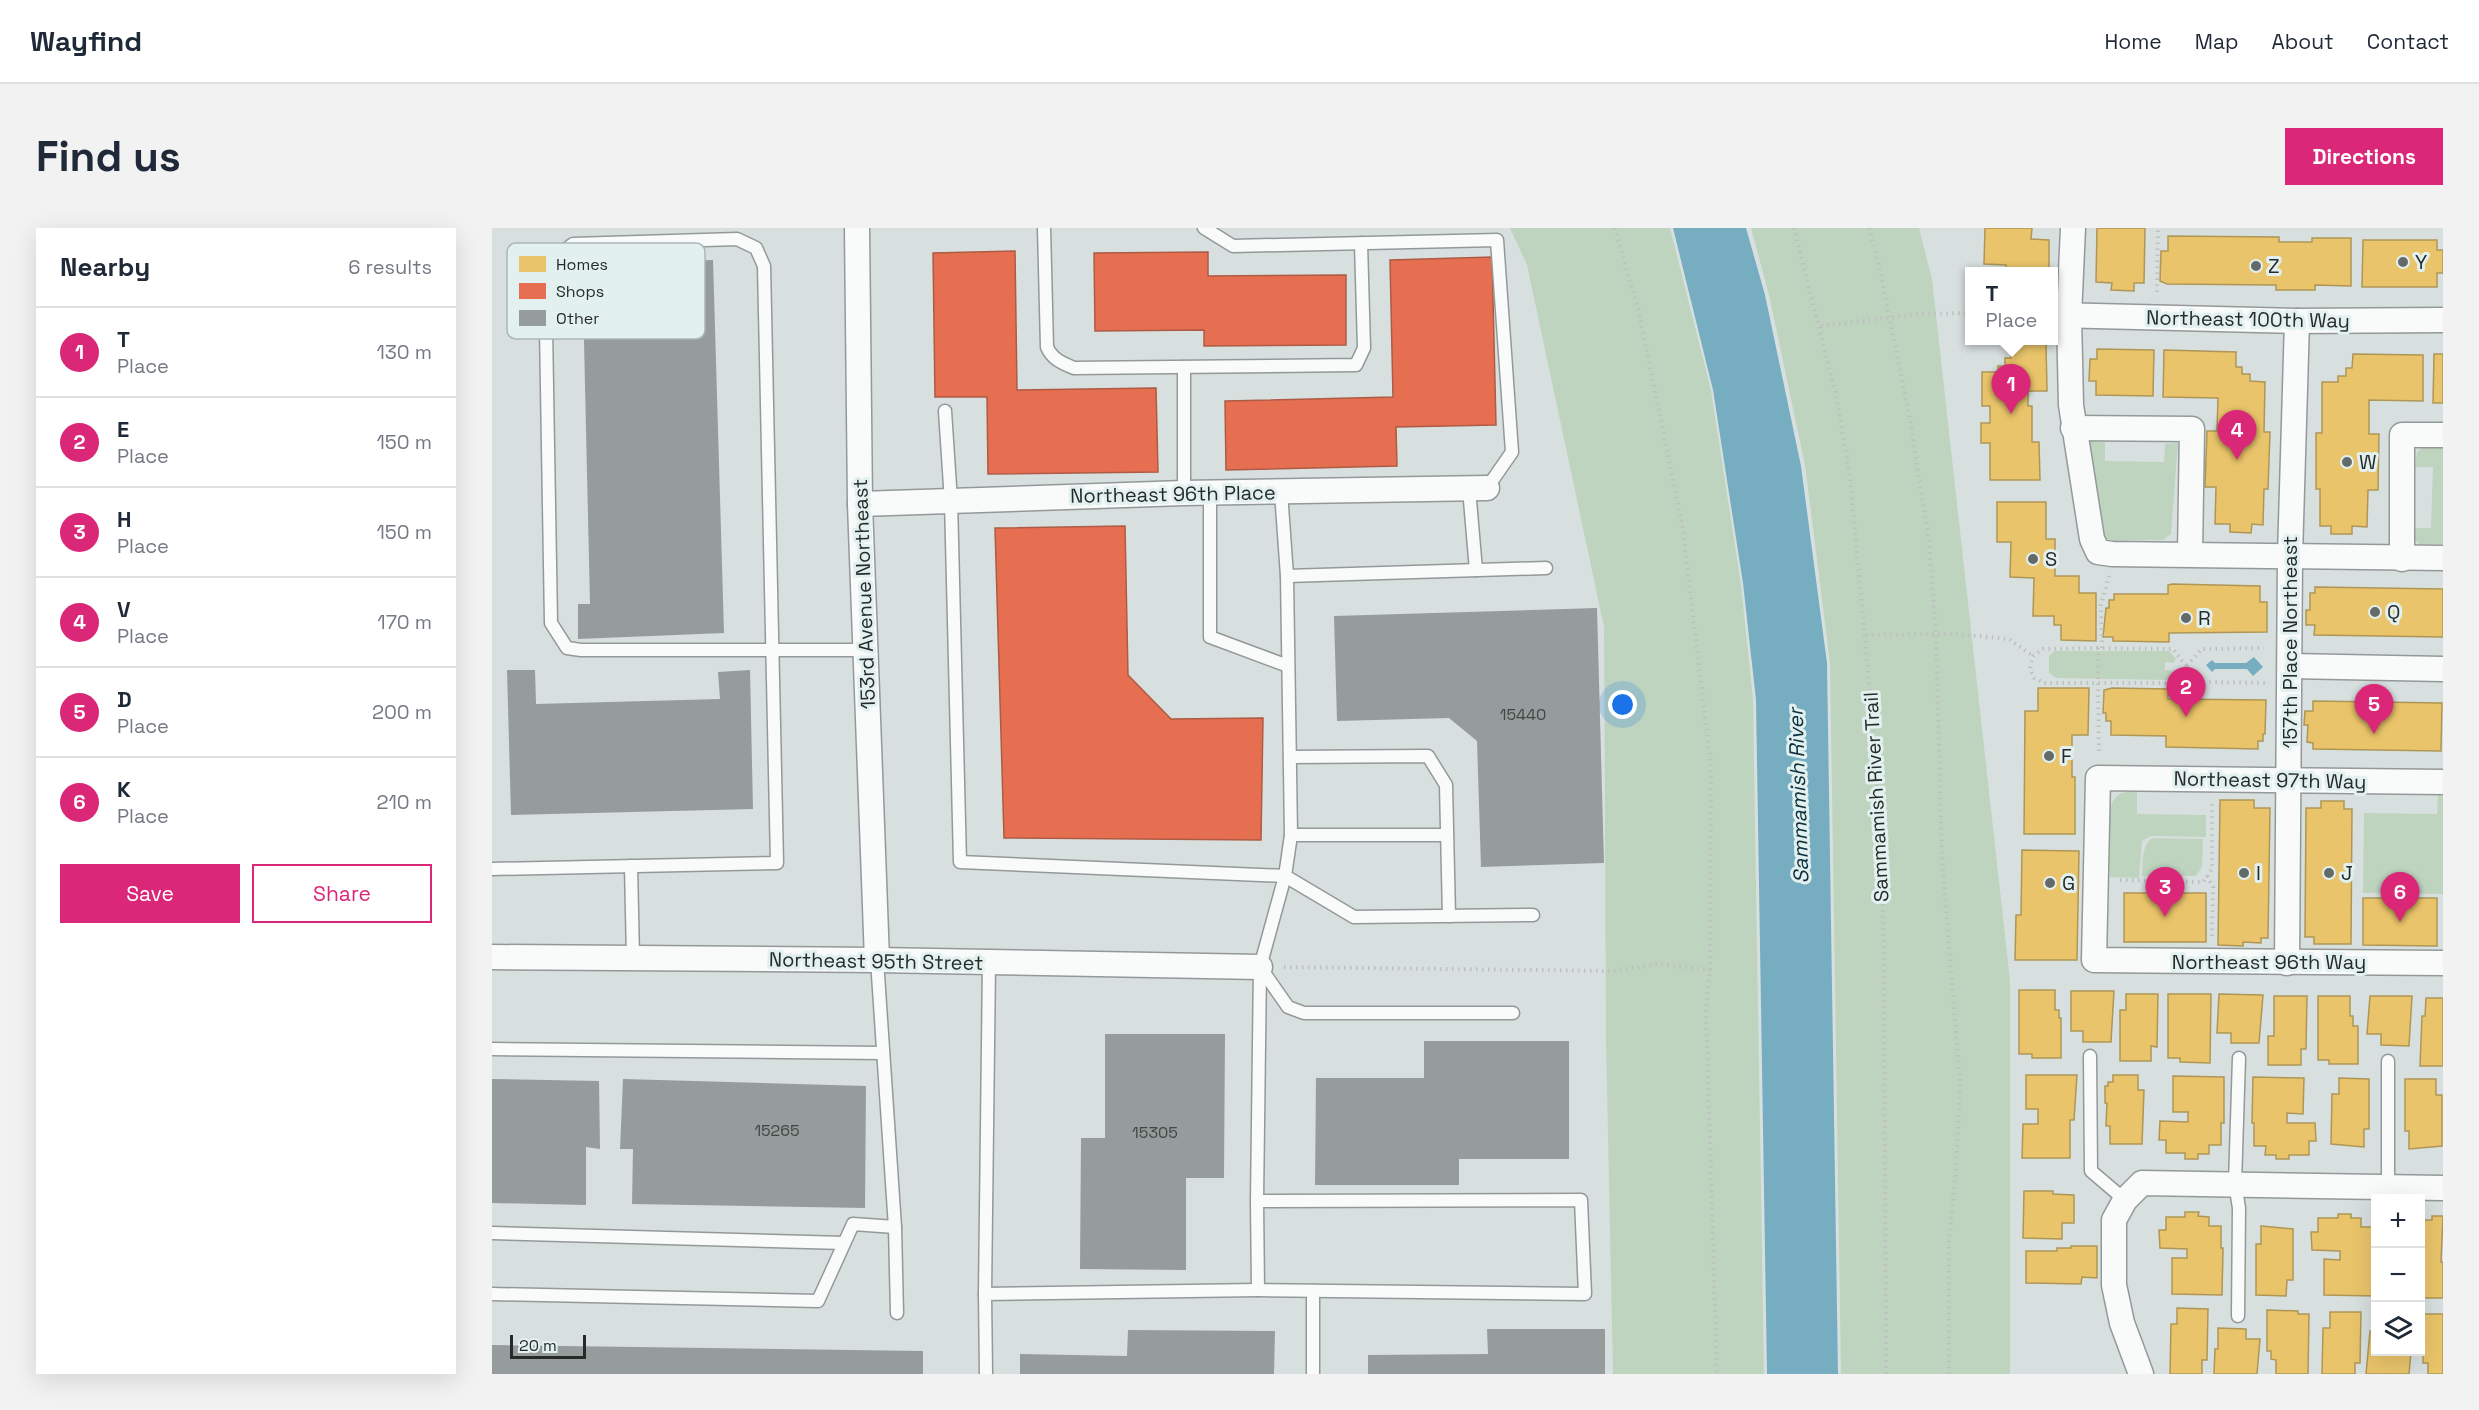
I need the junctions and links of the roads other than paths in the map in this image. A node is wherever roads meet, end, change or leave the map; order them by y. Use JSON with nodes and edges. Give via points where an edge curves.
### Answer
{"nodes":[{"id":1,"x":857,"y":228,"type":"edge"},
{"id":2,"x":1044,"y":228,"type":"edge"},
{"id":3,"x":1204,"y":228,"type":"edge"},
{"id":4,"x":2069,"y":230,"type":"edge"},
{"id":5,"x":606,"y":243,"type":"edge"},
{"id":6,"x":1361,"y":243,"type":"junction"},
{"id":7,"x":2061,"y":315,"type":"edge"},
{"id":8,"x":2297,"y":321,"type":"junction"},
{"id":9,"x":2443,"y":321,"type":"edge"},
{"id":10,"x":546,"y":339,"type":"edge"},
{"id":11,"x":1184,"y":367,"type":"junction"},
{"id":12,"x":945,"y":411,"type":"dead end"},
{"id":13,"x":2073,"y":428,"type":"junction"},
{"id":14,"x":2443,"y":435,"type":"edge"},
{"id":15,"x":1478,"y":488,"type":"junction"},
{"id":16,"x":1281,"y":492,"type":"junction"},
{"id":17,"x":1184,"y":493,"type":"junction"},
{"id":18,"x":1210,"y":493,"type":"junction"},
{"id":19,"x":951,"y":501,"type":"junction"},
{"id":20,"x":860,"y":504,"type":"junction"},
{"id":21,"x":2190,"y":554,"type":"junction"},
{"id":22,"x":2290,"y":556,"type":"junction"},
{"id":23,"x":2443,"y":558,"type":"edge"},
{"id":24,"x":2402,"y":559,"type":"junction"},
{"id":25,"x":1546,"y":568,"type":"dead end"},
{"id":26,"x":1476,"y":570,"type":"junction"},
{"id":27,"x":1287,"y":576,"type":"junction"},
{"id":28,"x":866,"y":650,"type":"junction"},
{"id":29,"x":773,"y":651,"type":"junction"},
{"id":30,"x":1288,"y":666,"type":"junction"},
{"id":31,"x":2443,"y":669,"type":"edge"},
{"id":32,"x":2282,"y":675,"type":"junction"},
{"id":33,"x":1290,"y":757,"type":"junction"},
{"id":34,"x":2289,"y":780,"type":"junction"},
{"id":35,"x":2443,"y":782,"type":"edge"},
{"id":36,"x":1291,"y":835,"type":"junction"},
{"id":37,"x":1447,"y":835,"type":"junction"},
{"id":38,"x":631,"y":866,"type":"junction"},
{"id":39,"x":492,"y":869,"type":"edge"},
{"id":40,"x":1285,"y":876,"type":"junction"},
{"id":41,"x":1533,"y":915,"type":"dead end"},
{"id":42,"x":1449,"y":916,"type":"junction"},
{"id":43,"x":492,"y":957,"type":"edge"},
{"id":44,"x":633,"y":958,"type":"junction"},
{"id":45,"x":877,"y":960,"type":"junction"},
{"id":46,"x":2094,"y":960,"type":"joint"},
{"id":47,"x":989,"y":962,"type":"junction"},
{"id":48,"x":2288,"y":963,"type":"junction"},
{"id":49,"x":2443,"y":963,"type":"edge"},
{"id":50,"x":1260,"y":967,"type":"junction"},
{"id":51,"x":1514,"y":1013,"type":"dead end"},
{"id":52,"x":492,"y":1049,"type":"edge"},
{"id":53,"x":883,"y":1053,"type":"junction"},
{"id":54,"x":2090,"y":1056,"type":"dead end"},
{"id":55,"x":2240,"y":1058,"type":"dead end"},
{"id":56,"x":2388,"y":1061,"type":"dead end"},
{"id":57,"x":2235,"y":1183,"type":"junction"},
{"id":58,"x":2443,"y":1188,"type":"edge"},
{"id":59,"x":2388,"y":1192,"type":"edge"},
{"id":60,"x":2125,"y":1200,"type":"junction"},
{"id":61,"x":1257,"y":1201,"type":"junction"},
{"id":62,"x":895,"y":1227,"type":"junction"},
{"id":63,"x":492,"y":1233,"type":"edge"},
{"id":64,"x":844,"y":1243,"type":"junction"},
{"id":65,"x":1258,"y":1290,"type":"junction"},
{"id":66,"x":1313,"y":1291,"type":"junction"},
{"id":67,"x":492,"y":1294,"type":"edge"},
{"id":68,"x":985,"y":1294,"type":"junction"},
{"id":69,"x":897,"y":1313,"type":"dead end"},
{"id":70,"x":2238,"y":1316,"type":"dead end"},
{"id":71,"x":987,"y":1374,"type":"edge"},
{"id":72,"x":1313,"y":1374,"type":"edge"},
{"id":73,"x":2141,"y":1374,"type":"edge"}],
"edges":[{"from":1,"to":20,"type":"street","name":"153rd Avenue Northeast"},
{"from":2,"to":11,"type":"lane","via":[[1050,354],[1074,368]]},
{"from":3,"to":6,"type":"lane","via":[[1233,246]]},
{"from":4,"to":7,"type":"street"},
{"from":5,"to":29,"type":"lane","via":[[737,239],[756,248],[764,266]]},
{"from":6,"to":11,"type":"lane","via":[[1364,348],[1356,365]]},
{"from":6,"to":15,"type":"lane","via":[[1497,240],[1512,452]]},
{"from":7,"to":8,"type":"street","name":"Northeast 100th Way"},
{"from":7,"to":13,"type":"street"},
{"from":8,"to":9,"type":"street","name":"Northeast 100th Way"},
{"from":8,"to":22,"type":"street","name":"157th Place Northeast"},
{"from":10,"to":29,"type":"lane","via":[[551,623],[567,648]]},
{"from":11,"to":17,"type":"lane"},
{"from":12,"to":19,"type":"lane"},
{"from":13,"to":21,"type":"street","via":[[2092,538],[2104,560],[2112,554]]},
{"from":13,"to":21,"type":"street","via":[[2192,429]]},
{"from":14,"to":24,"type":"street","via":[[2402,435]]},
{"from":15,"to":16,"type":"street","name":"Northeast 96th Place"},
{"from":15,"to":26,"type":"lane"},
{"from":16,"to":18,"type":"street","name":"Northeast 96th Place"},
{"from":16,"to":27,"type":"lane"},
{"from":17,"to":18,"type":"street","name":"Northeast 96th Place"},
{"from":17,"to":19,"type":"street","name":"Northeast 96th Place"},
{"from":18,"to":30,"type":"lane","via":[[1210,637]]},
{"from":19,"to":20,"type":"street","name":"Northeast 96th Place"},
{"from":19,"to":40,"type":"lane","via":[[960,862]]},
{"from":20,"to":28,"type":"street","name":"153rd Avenue Northeast"},
{"from":21,"to":22,"type":"street"},
{"from":22,"to":24,"type":"street"},
{"from":22,"to":32,"type":"street","name":"157th Place Northeast"},
{"from":23,"to":24,"type":"street"},
{"from":25,"to":26,"type":"lane"},
{"from":26,"to":27,"type":"lane"},
{"from":27,"to":30,"type":"lane"},
{"from":28,"to":29,"type":"lane"},
{"from":28,"to":45,"type":"street","name":"153rd Avenue Northeast"},
{"from":29,"to":38,"type":"lane","via":[[777,863]]},
{"from":30,"to":33,"type":"lane"},
{"from":31,"to":32,"type":"street"},
{"from":32,"to":34,"type":"street","name":"157th Place Northeast"},
{"from":33,"to":36,"type":"lane"},
{"from":33,"to":37,"type":"lane","via":[[1428,756],[1446,785]]},
{"from":34,"to":35,"type":"street","name":"Northeast 97th Way"},
{"from":34,"to":46,"type":"street","name":"Northeast 97th Way","via":[[2098,770]]},
{"from":34,"to":48,"type":"street","name":"157th Place Northeast"},
{"from":36,"to":37,"type":"lane"},
{"from":36,"to":40,"type":"lane"},
{"from":37,"to":42,"type":"lane"},
{"from":38,"to":39,"type":"lane"},
{"from":38,"to":44,"type":"lane"},
{"from":40,"to":42,"type":"lane","via":[[1354,917]]},
{"from":40,"to":50,"type":"lane"},
{"from":41,"to":42,"type":"lane"},
{"from":43,"to":44,"type":"street","name":"Northeast 95th Street"},
{"from":44,"to":45,"type":"street","name":"Northeast 95th Street"},
{"from":45,"to":47,"type":"street","name":"Northeast 95th Street"},
{"from":45,"to":53,"type":"lane"},
{"from":46,"to":48,"type":"street","name":"Northeast 96th Way"},
{"from":47,"to":50,"type":"street","name":"Northeast 95th Street"},
{"from":47,"to":68,"type":"lane"},
{"from":48,"to":49,"type":"street","name":"Northeast 96th Way"},
{"from":50,"to":51,"type":"lane","via":[[1288,1007],[1304,1013]]},
{"from":50,"to":61,"type":"lane"},
{"from":52,"to":53,"type":"lane"},
{"from":53,"to":62,"type":"lane"},
{"from":54,"to":60,"type":"lane","via":[[2091,1171]]},
{"from":55,"to":57,"type":"lane"},
{"from":56,"to":59,"type":"lane"},
{"from":57,"to":59,"type":"street"},
{"from":57,"to":60,"type":"street","via":[[2142,1183]]},
{"from":57,"to":70,"type":"lane","via":[[2239,1208]]},
{"from":58,"to":59,"type":"street"},
{"from":60,"to":73,"type":"street","via":[[2114,1220],[2114,1285],[2122,1323]]},
{"from":61,"to":65,"type":"lane"},
{"from":61,"to":66,"type":"lane","via":[[1581,1200],[1585,1294]]},
{"from":62,"to":64,"type":"lane","via":[[853,1224]]},
{"from":62,"to":69,"type":"lane"},
{"from":63,"to":64,"type":"lane"},
{"from":64,"to":67,"type":"lane","via":[[818,1300]]},
{"from":65,"to":66,"type":"lane"},
{"from":65,"to":68,"type":"lane"},
{"from":66,"to":72,"type":"lane"},
{"from":68,"to":71,"type":"lane"}]}
